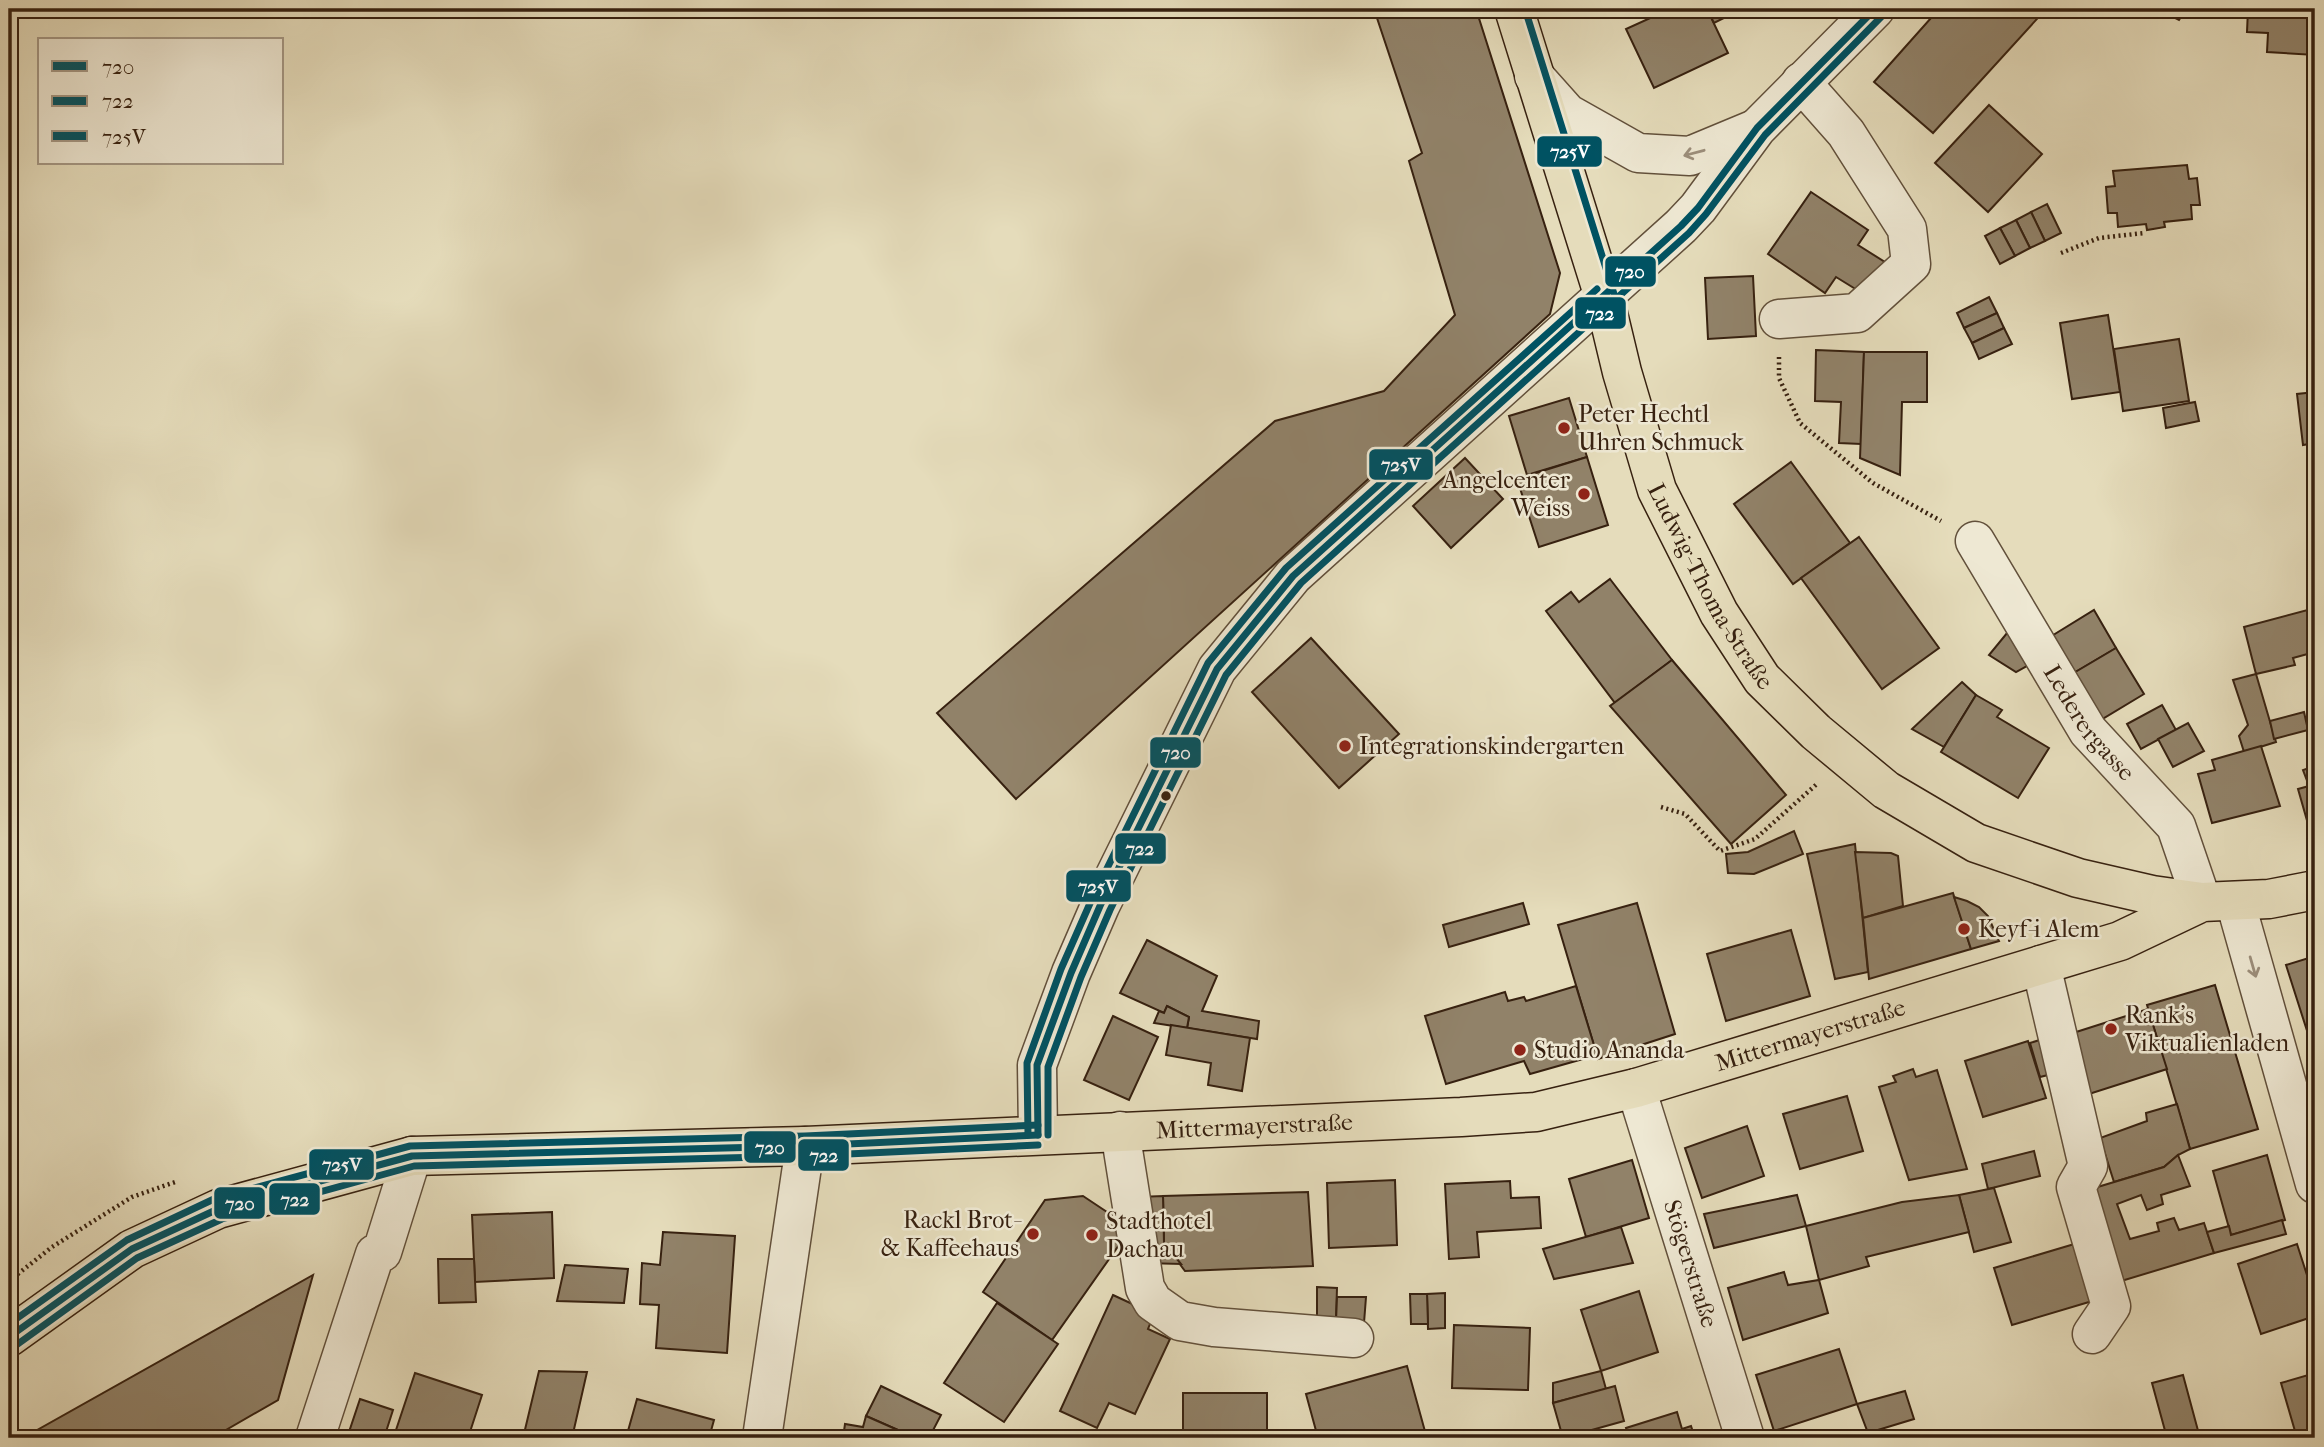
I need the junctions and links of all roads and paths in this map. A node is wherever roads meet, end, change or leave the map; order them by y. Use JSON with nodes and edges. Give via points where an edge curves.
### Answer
{"nodes":[{"id":1,"x":1514,"y":9,"type":"edge"},
{"id":2,"x":1875,"y":9,"type":"edge"},
{"id":3,"x":1534,"y":76,"type":"junction"},
{"id":4,"x":1801,"y":82,"type":"junction"},
{"id":5,"x":1757,"y":128,"type":"junction"},
{"id":6,"x":2144,"y":233,"type":"dead end"},
{"id":7,"x":2061,"y":253,"type":"dead end"},
{"id":8,"x":1604,"y":297,"type":"junction"},
{"id":9,"x":1779,"y":319,"type":"joint"},
{"id":10,"x":1975,"y":541,"type":"joint"},
{"id":11,"x":1846,"y":757,"type":"junction"},
{"id":12,"x":1661,"y":807,"type":"dead end"},
{"id":13,"x":2315,"y":890,"type":"edge"},
{"id":14,"x":2218,"y":901,"type":"junction"},
{"id":15,"x":2041,"y":965,"type":"junction"},
{"id":16,"x":1636,"y":1088,"type":"junction"},
{"id":17,"x":1119,"y":1131,"type":"junction"},
{"id":18,"x":1038,"y":1135,"type":"junction"},
{"id":19,"x":805,"y":1146,"type":"junction"},
{"id":20,"x":412,"y":1156,"type":"junction"},
{"id":21,"x":2315,"y":1184,"type":"edge"},
{"id":22,"x":2092,"y":1334,"type":"dead end"},
{"id":23,"x":9,"y":1337,"type":"edge"},
{"id":24,"x":1354,"y":1338,"type":"dead end"},
{"id":25,"x":315,"y":1438,"type":"edge"},
{"id":26,"x":762,"y":1438,"type":"edge"},
{"id":27,"x":1745,"y":1438,"type":"edge"}],
"edges":[{"from":1,"to":3,"type":"main road","name":"Ludwig-Thoma-Straße"},
{"from":2,"to":4,"type":"street"},
{"from":5,"to":3,"type":"street","one_way":true,"via":[[1690,156],[1638,153],[1567,113]]},
{"from":3,"to":8,"type":"main road","name":"Ludwig-Thoma-Straße"},
{"from":4,"to":5,"type":"street"},
{"from":4,"to":9,"type":"street","via":[[1846,133],[1907,229],[1911,264],[1857,313]]},
{"from":5,"to":8,"type":"street","via":[[1698,208]]},
{"from":6,"to":7,"type":"path","via":[[2099,238]]},
{"from":8,"to":11,"type":"main road","name":"Ludwig-Thoma-Straße","via":[[1657,490],[1718,613],[1762,679]]},
{"from":8,"to":18,"type":"street","via":[[1293,576],[1217,669],[1071,973],[1037,1065]]},
{"from":9,"to":10,"type":"path","via":[[1779,378],[1800,423],[1873,483]]},
{"from":10,"to":14,"type":"street","name":"Lederergasse","via":[[2088,731],[2176,826]]},
{"from":11,"to":12,"type":"path","via":[[1755,839],[1720,852],[1685,814]]},
{"from":11,"to":14,"type":"main road","name":"Ludwig-Thoma-Straße","via":[[1886,790],[1976,843],[2078,878],[2152,895]]},
{"from":13,"to":14,"type":"main road","name":"Mittermayerstraße","via":[[2269,899]]},
{"from":14,"to":15,"type":"main road","name":"Mittermayerstraße","via":[[2120,942]]},
{"from":14,"to":21,"type":"street","name":"Lederergasse","one_way":true},
{"from":15,"to":16,"type":"main road","name":"Mittermayerstraße"},
{"from":15,"to":22,"type":"street","via":[[2088,1166],[2076,1186],[2111,1306]]},
{"from":16,"to":17,"type":"main road","name":"Mittermayerstraße","via":[[1536,1112]]},
{"from":16,"to":27,"type":"street","name":"Stögerstraße"},
{"from":17,"to":18,"type":"main road","name":"Mittermayerstraße"},
{"from":17,"to":24,"type":"street","via":[[1144,1288],[1153,1301],[1181,1321]]},
{"from":18,"to":19,"type":"main road","name":"Mittermayerstraße"},
{"from":19,"to":20,"type":"main road","name":"Mittermayerstraße"},
{"from":19,"to":26,"type":"street"},
{"from":20,"to":23,"type":"main road","name":"Mittermayerstraße","via":[[218,1209],[132,1249]]},
{"from":20,"to":25,"type":"street"}]}
